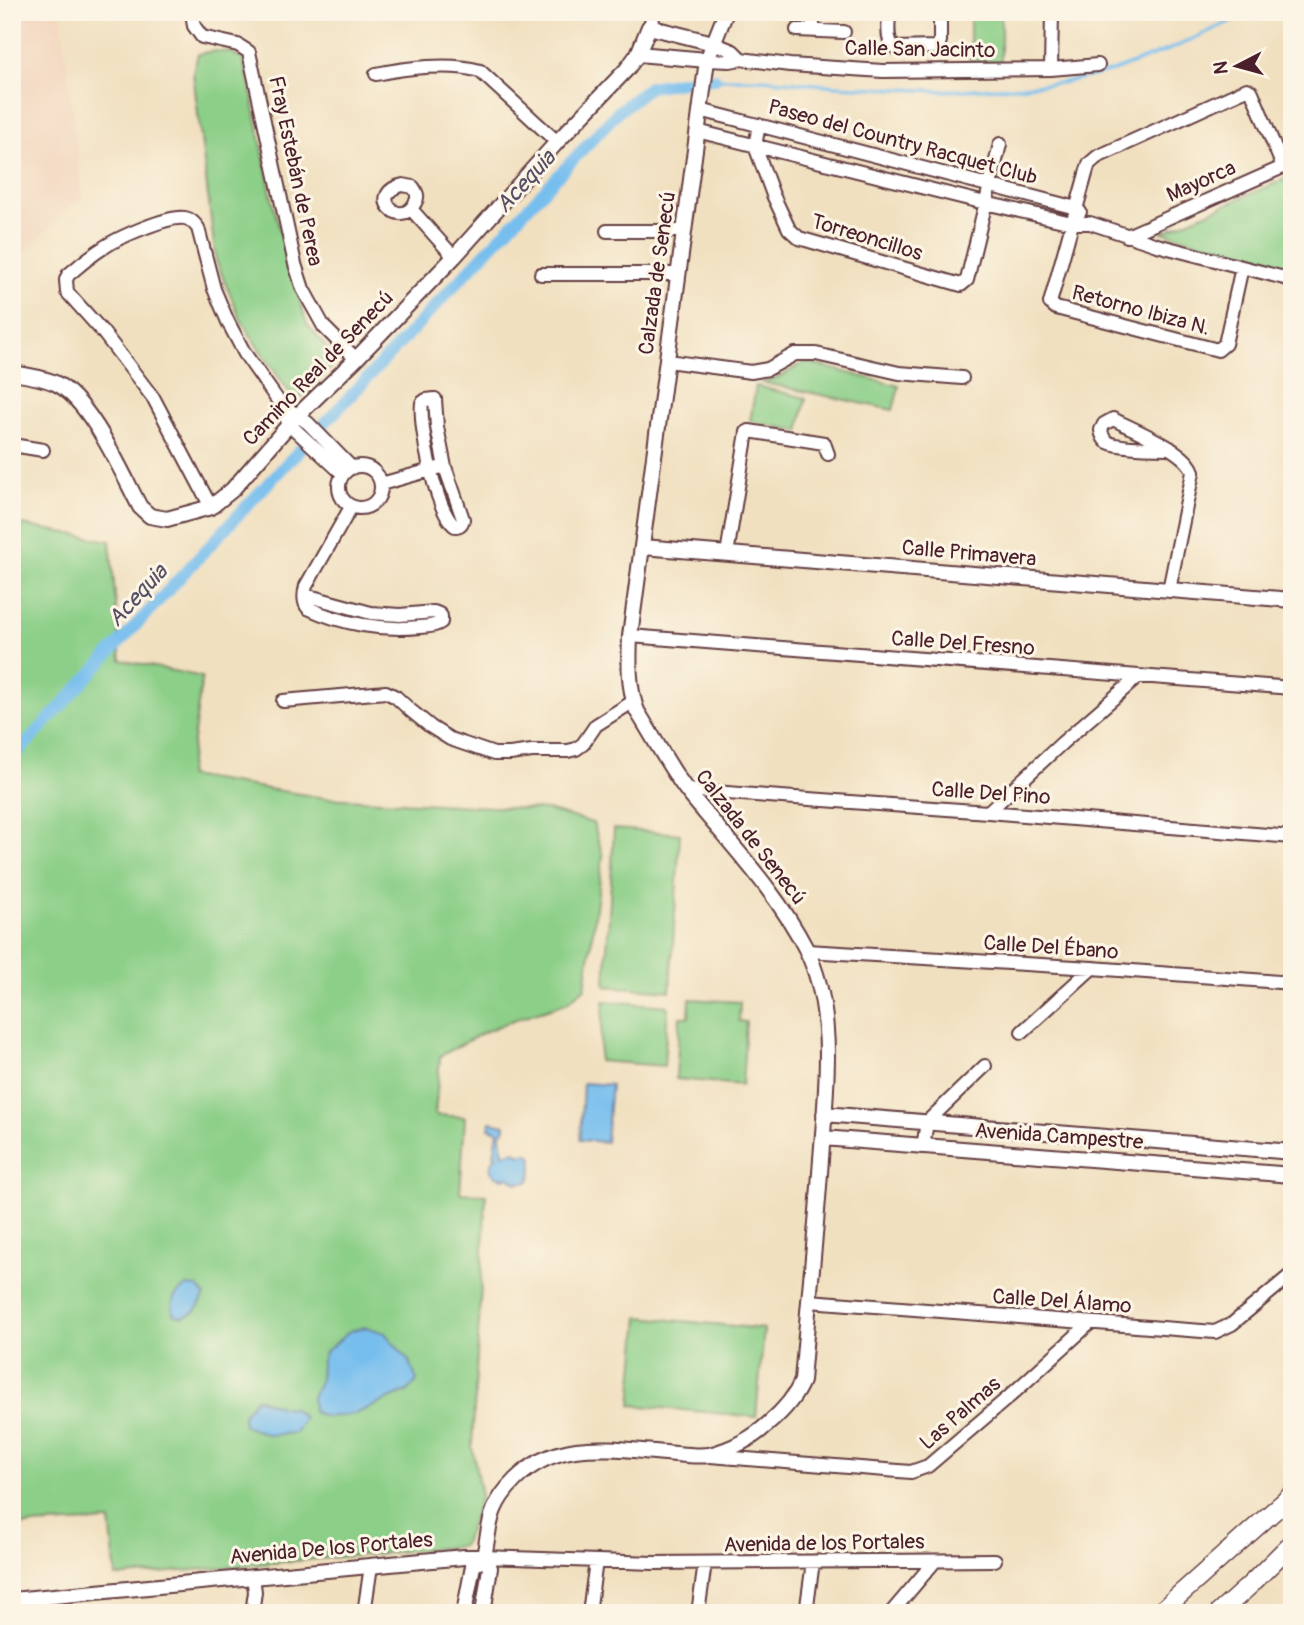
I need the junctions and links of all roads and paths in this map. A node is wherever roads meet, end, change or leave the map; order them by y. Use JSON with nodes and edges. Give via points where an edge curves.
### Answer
{"nodes":[{"id":1,"x":192,"y":12,"type":"edge"},
{"id":2,"x":655,"y":12,"type":"edge"},
{"id":3,"x":726,"y":12,"type":"edge"},
{"id":4,"x":813,"y":12,"type":"edge"},
{"id":5,"x":889,"y":12,"type":"edge"},
{"id":6,"x":940,"y":12,"type":"edge"},
{"id":7,"x":1052,"y":12,"type":"edge"},
{"id":8,"x":649,"y":27,"type":"junction"},
{"id":9,"x":797,"y":30,"type":"dead end"},
{"id":10,"x":813,"y":31,"type":"junction"},
{"id":11,"x":844,"y":32,"type":"dead end"},
{"id":12,"x":713,"y":43,"type":"junction"},
{"id":13,"x":909,"y":48,"type":"junction"},
{"id":14,"x":638,"y":54,"type":"junction"},
{"id":15,"x":707,"y":60,"type":"junction"},
{"id":16,"x":741,"y":60,"type":"junction"},
{"id":17,"x":1098,"y":65,"type":"dead end"},
{"id":18,"x":1051,"y":69,"type":"junction"},
{"id":19,"x":909,"y":71,"type":"junction"},
{"id":20,"x":376,"y":74,"type":"dead end"},
{"id":21,"x":700,"y":110,"type":"junction"},
{"id":22,"x":759,"y":125,"type":"junction"},
{"id":23,"x":697,"y":131,"type":"junction"},
{"id":24,"x":557,"y":142,"type":"junction"},
{"id":25,"x":1000,"y":144,"type":"dead end"},
{"id":26,"x":755,"y":146,"type":"junction"},
{"id":27,"x":1287,"y":165,"type":"edge"},
{"id":28,"x":990,"y":184,"type":"junction"},
{"id":29,"x":985,"y":203,"type":"junction"},
{"id":30,"x":1076,"y":208,"type":"junction"},
{"id":31,"x":411,"y":209,"type":"dead end"},
{"id":32,"x":1072,"y":223,"type":"junction"},
{"id":33,"x":1090,"y":223,"type":"junction"},
{"id":34,"x":607,"y":231,"type":"dead end"},
{"id":35,"x":684,"y":232,"type":"junction"},
{"id":36,"x":1127,"y":236,"type":"junction"},
{"id":37,"x":454,"y":257,"type":"junction"},
{"id":38,"x":1242,"y":267,"type":"junction"},
{"id":39,"x":541,"y":274,"type":"dead end"},
{"id":40,"x":678,"y":274,"type":"junction"},
{"id":41,"x":1292,"y":280,"type":"edge"},
{"id":42,"x":356,"y":359,"type":"junction"},
{"id":43,"x":667,"y":361,"type":"junction"},
{"id":44,"x":12,"y":373,"type":"edge"},
{"id":45,"x":962,"y":379,"type":"dead end"},
{"id":46,"x":299,"y":424,"type":"junction"},
{"id":47,"x":12,"y":445,"type":"edge"},
{"id":48,"x":1170,"y":449,"type":"junction"},
{"id":49,"x":43,"y":450,"type":"dead end"},
{"id":50,"x":828,"y":454,"type":"dead end"},
{"id":51,"x":446,"y":467,"type":"junction"},
{"id":52,"x":430,"y":470,"type":"junction"},
{"id":53,"x":348,"y":471,"type":"junction"},
{"id":54,"x":381,"y":484,"type":"junction"},
{"id":55,"x":211,"y":507,"type":"junction"},
{"id":56,"x":351,"y":507,"type":"junction"},
{"id":57,"x":643,"y":547,"type":"junction"},
{"id":58,"x":727,"y":554,"type":"junction"},
{"id":59,"x":1169,"y":590,"type":"junction"},
{"id":60,"x":1292,"y":600,"type":"edge"},
{"id":61,"x":370,"y":620,"type":"dead end"},
{"id":62,"x":630,"y":636,"type":"junction"},
{"id":63,"x":1139,"y":676,"type":"junction"},
{"id":64,"x":1292,"y":688,"type":"edge"},
{"id":65,"x":283,"y":701,"type":"dead end"},
{"id":66,"x":634,"y":701,"type":"junction"},
{"id":67,"x":686,"y":790,"type":"junction"},
{"id":68,"x":988,"y":812,"type":"junction"},
{"id":69,"x":1292,"y":837,"type":"edge"},
{"id":70,"x":807,"y":951,"type":"junction"},
{"id":71,"x":1091,"y":968,"type":"junction"},
{"id":72,"x":1292,"y":983,"type":"edge"},
{"id":73,"x":1022,"y":1032,"type":"dead end"},
{"id":74,"x":985,"y":1066,"type":"dead end"},
{"id":75,"x":824,"y":1114,"type":"junction"},
{"id":76,"x":927,"y":1122,"type":"junction"},
{"id":77,"x":973,"y":1125,"type":"junction"},
{"id":78,"x":823,"y":1138,"type":"junction"},
{"id":79,"x":1158,"y":1142,"type":"junction"},
{"id":80,"x":923,"y":1147,"type":"junction"},
{"id":81,"x":969,"y":1150,"type":"junction"},
{"id":82,"x":1292,"y":1152,"type":"edge"},
{"id":83,"x":1156,"y":1165,"type":"junction"},
{"id":84,"x":1292,"y":1175,"type":"edge"},
{"id":85,"x":1292,"y":1274,"type":"edge"},
{"id":86,"x":809,"y":1301,"type":"junction"},
{"id":87,"x":1090,"y":1323,"type":"junction"},
{"id":88,"x":706,"y":1455,"type":"junction"},
{"id":89,"x":1292,"y":1495,"type":"edge"},
{"id":90,"x":1292,"y":1543,"type":"edge"},
{"id":91,"x":484,"y":1558,"type":"junction"},
{"id":92,"x":995,"y":1560,"type":"dead end"},
{"id":93,"x":596,"y":1561,"type":"junction"},
{"id":94,"x":936,"y":1561,"type":"junction"},
{"id":95,"x":813,"y":1562,"type":"junction"},
{"id":96,"x":654,"y":1563,"type":"joint"},
{"id":97,"x":705,"y":1563,"type":"junction"},
{"id":98,"x":371,"y":1566,"type":"junction"},
{"id":99,"x":253,"y":1576,"type":"junction"},
{"id":100,"x":1186,"y":1590,"type":"junction"},
{"id":101,"x":12,"y":1600,"type":"edge"},
{"id":102,"x":252,"y":1613,"type":"edge"},
{"id":103,"x":365,"y":1613,"type":"edge"},
{"id":104,"x":464,"y":1613,"type":"edge"},
{"id":105,"x":483,"y":1613,"type":"edge"},
{"id":106,"x":589,"y":1613,"type":"edge"},
{"id":107,"x":698,"y":1613,"type":"edge"},
{"id":108,"x":806,"y":1613,"type":"edge"},
{"id":109,"x":891,"y":1613,"type":"edge"},
{"id":110,"x":1159,"y":1613,"type":"edge"},
{"id":111,"x":1170,"y":1613,"type":"edge"},
{"id":112,"x":1219,"y":1613,"type":"edge"}],
"edges":[{"from":1,"to":42,"type":"street","name":"Fray Estebán de Perea","via":[[202,37],[249,52],[303,289],[324,327]]},
{"from":2,"to":8,"type":"street"},
{"from":3,"to":12,"type":"street","name":"Calzada de Senecú"},
{"from":4,"to":10,"type":"street"},
{"from":5,"to":13,"type":"street","via":[[891,46]]},
{"from":6,"to":13,"type":"street","via":[[938,46]]},
{"from":7,"to":18,"type":"street"},
{"from":8,"to":12,"type":"street"},
{"from":8,"to":14,"type":"street","name":"Camino Real de Senecú"},
{"from":9,"to":10,"type":"street"},
{"from":10,"to":11,"type":"street"},
{"from":12,"to":15,"type":"street","name":"Calzada de Senecú"},
{"from":12,"to":16,"type":"street","name":"Calle San Jacinto","via":[[733,51]]},
{"from":13,"to":19,"type":"street"},
{"from":14,"to":15,"type":"street"},
{"from":14,"to":24,"type":"street","name":"Camino Real de Senecú"},
{"from":15,"to":16,"type":"street","name":"Calle San Jacinto"},
{"from":15,"to":21,"type":"street","name":"Calzada de Senecú"},
{"from":16,"to":19,"type":"street","name":"Calle San Jacinto"},
{"from":17,"to":18,"type":"street","name":"Calle San Jacinto"},
{"from":18,"to":19,"type":"street","name":"Calle San Jacinto"},
{"from":20,"to":24,"type":"street","via":[[408,68],[480,71]]},
{"from":21,"to":22,"type":"street","name":"Paseo del Country Racquet Club"},
{"from":21,"to":23,"type":"street","name":"Calzada de Senecú"},
{"from":22,"to":26,"type":"street"},
{"from":22,"to":28,"type":"street","name":"Paseo del Country Racquet Club"},
{"from":23,"to":26,"type":"street","name":"Paseo del Country Racquet Club"},
{"from":23,"to":35,"type":"street","name":"Calzada de Senecú"},
{"from":24,"to":37,"type":"street","name":"Camino Real de Senecú"},
{"from":25,"to":28,"type":"street"},
{"from":26,"to":29,"type":"street","name":"Paseo del Country Racquet Club"},
{"from":26,"to":29,"type":"street","name":"Torreoncillos","via":[[783,218],[799,238],[961,285],[967,280]]},
{"from":27,"to":30,"type":"street","via":[[1252,92],[1244,89],[1097,156],[1089,164]]},
{"from":27,"to":36,"type":"street","name":"Mayorca"},
{"from":28,"to":29,"type":"street"},
{"from":28,"to":30,"type":"street","name":"Paseo del Country Racquet Club"},
{"from":29,"to":32,"type":"street","name":"Paseo del Country Racquet Club"},
{"from":30,"to":32,"type":"street"},
{"from":30,"to":33,"type":"street","name":"Paseo del Country Racquet Club"},
{"from":31,"to":37,"type":"street"},
{"from":32,"to":33,"type":"street","name":"Paseo del Country Racquet Club"},
{"from":32,"to":38,"type":"street","name":"Retorno Ibiza N.","via":[[1052,306],[1218,350],[1225,344]]},
{"from":33,"to":36,"type":"street","name":"Paseo del Country Racquet Club"},
{"from":34,"to":35,"type":"street"},
{"from":35,"to":40,"type":"street","name":"Calzada de Senecú"},
{"from":36,"to":38,"type":"street","name":"Paseo del Country Racquet Club"},
{"from":37,"to":42,"type":"street","name":"Camino Real de Senecú"},
{"from":38,"to":41,"type":"street","name":"Paseo del Country Racquet Club"},
{"from":39,"to":40,"type":"street"},
{"from":40,"to":43,"type":"street","name":"Calzada de Senecú"},
{"from":42,"to":46,"type":"street","name":"Camino Real de Senecú"},
{"from":43,"to":45,"type":"street","via":[[751,372],[803,353],[899,373]]},
{"from":43,"to":57,"type":"street","name":"Calzada de Senecú"},
{"from":44,"to":55,"type":"street","name":"Camino Real de Senecú","via":[[49,381],[70,394],[98,428],[149,516],[167,519]]},
{"from":46,"to":53,"type":"street"},
{"from":46,"to":55,"type":"street","name":"Camino Real de Senecú"},
{"from":46,"to":55,"type":"street","via":[[245,354],[228,322],[192,221],[177,218],[135,231],[103,247],[68,275],[66,286],[72,298],[154,399]]},
{"from":47,"to":49,"type":"street"},
{"from":48,"to":48,"type":"street","via":[[1113,419],[1101,430],[1110,443]]},
{"from":48,"to":59,"type":"street","via":[[1189,462],[1193,472]]},
{"from":50,"to":58,"type":"street","via":[[824,443],[749,430]]},
{"from":51,"to":52,"type":"street"},
{"from":51,"to":52,"type":"street","via":[[463,519],[458,526],[449,522]]},
{"from":51,"to":52,"type":"street","via":[[435,400],[426,400],[421,407]]},
{"from":52,"to":54,"type":"street"},
{"from":53,"to":54,"type":"street","via":[[358,466],[370,469]]},
{"from":53,"to":56,"type":"street","via":[[340,480],[339,493]]},
{"from":54,"to":56,"type":"street","via":[[373,504]]},
{"from":56,"to":61,"type":"street","via":[[304,595]]},
{"from":57,"to":58,"type":"street","name":"Calle Primavera"},
{"from":57,"to":62,"type":"street","name":"Calzada de Senecú"},
{"from":58,"to":59,"type":"street","name":"Calle Primavera"},
{"from":59,"to":60,"type":"street","name":"Calle Primavera"},
{"from":62,"to":63,"type":"street","name":"Calle Del Fresno"},
{"from":62,"to":66,"type":"street","name":"Calzada de Senecú"},
{"from":63,"to":64,"type":"street","name":"Calle Del Fresno"},
{"from":63,"to":68,"type":"street"},
{"from":65,"to":66,"type":"street","via":[[386,692],[450,739],[502,754],[576,749],[596,725]]},
{"from":66,"to":67,"type":"street","name":"Calzada de Senecú"},
{"from":67,"to":68,"type":"street","name":"Calle Del Pino"},
{"from":67,"to":70,"type":"street","name":"Calzada de Senecú","via":[[752,868]]},
{"from":68,"to":69,"type":"street","name":"Calle Del Pino"},
{"from":70,"to":71,"type":"street","name":"Calle Del Ébano"},
{"from":70,"to":75,"type":"street","name":"Calzada de Senecú","via":[[822,994],[828,1033]]},
{"from":71,"to":72,"type":"street","name":"Calle Del Ébano"},
{"from":71,"to":73,"type":"street"},
{"from":74,"to":76,"type":"street"},
{"from":75,"to":76,"type":"street","name":"Avenida Campestre"},
{"from":75,"to":78,"type":"street","name":"Calzada de Senecú"},
{"from":76,"to":77,"type":"street","name":"Avenida Campestre"},
{"from":76,"to":80,"type":"street"},
{"from":77,"to":79,"type":"street","name":"Avenida Campestre"},
{"from":77,"to":81,"type":"street"},
{"from":78,"to":80,"type":"street","name":"Avenida Campestre"},
{"from":78,"to":86,"type":"street","name":"Calzada de Senecú"},
{"from":79,"to":82,"type":"street","name":"Avenida Campestre"},
{"from":79,"to":83,"type":"street"},
{"from":80,"to":81,"type":"street","name":"Avenida Campestre"},
{"from":81,"to":83,"type":"street","name":"Avenida Campestre"},
{"from":83,"to":84,"type":"street","name":"Avenida Campestre"},
{"from":85,"to":87,"type":"street","name":"Calle Del Álamo","via":[[1232,1325],[1215,1332]]},
{"from":86,"to":87,"type":"street","name":"Calle Del Álamo"},
{"from":86,"to":88,"type":"street","name":"Calzada de Senecú","via":[[802,1381],[796,1394],[755,1435]]},
{"from":87,"to":88,"type":"street","name":"Las Palmas","via":[[918,1471]]},
{"from":88,"to":91,"type":"street","name":"Calzada de Senecú","via":[[600,1448],[554,1454],[526,1469],[509,1487],[494,1511]]},
{"from":89,"to":100,"type":"main road"},
{"from":90,"to":112,"type":"main road"},
{"from":91,"to":93,"type":"street","name":"Avenida De los Portales"},
{"from":91,"to":98,"type":"street","name":"Avenida De los Portales"},
{"from":91,"to":104,"type":"street","via":[[473,1566]]},
{"from":91,"to":105,"type":"street","via":[[490,1568]]},
{"from":92,"to":94,"type":"street","name":"Avenida de los Portales"},
{"from":93,"to":96,"type":"street","name":"Avenida De los Portales"},
{"from":93,"to":106,"type":"street"},
{"from":94,"to":95,"type":"street","name":"Avenida de los Portales"},
{"from":94,"to":109,"type":"street"},
{"from":95,"to":97,"type":"street","name":"Avenida de los Portales"},
{"from":95,"to":108,"type":"street"},
{"from":96,"to":97,"type":"street","name":"Avenida de los Portales"},
{"from":97,"to":107,"type":"street"},
{"from":98,"to":99,"type":"street","name":"Avenida De los Portales"},
{"from":98,"to":103,"type":"street"},
{"from":99,"to":101,"type":"street","name":"Avenida De los Portales"},
{"from":99,"to":102,"type":"street"},
{"from":100,"to":110,"type":"main road"},
{"from":100,"to":111,"type":"main road"}]}
